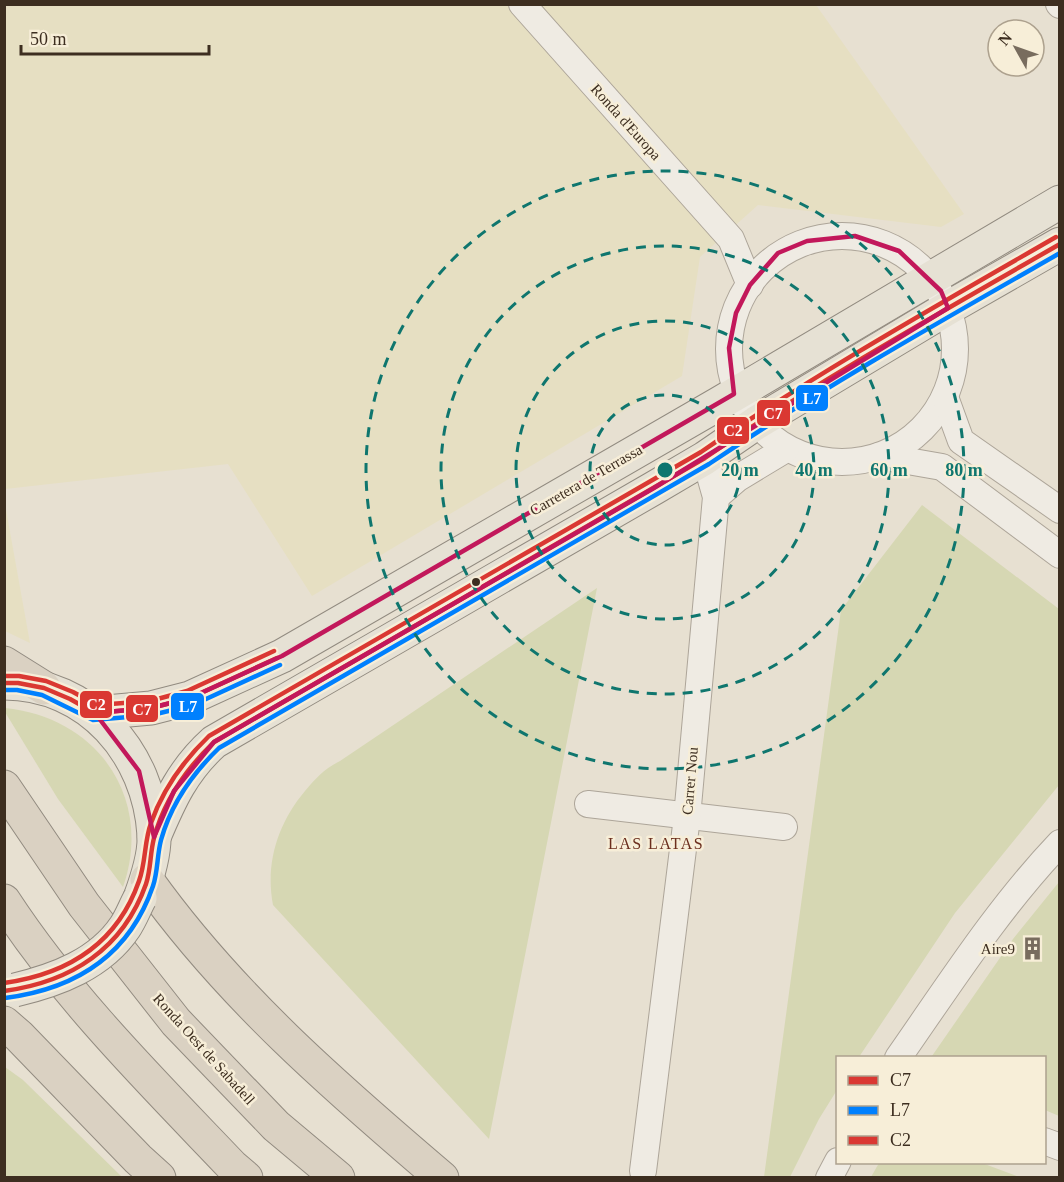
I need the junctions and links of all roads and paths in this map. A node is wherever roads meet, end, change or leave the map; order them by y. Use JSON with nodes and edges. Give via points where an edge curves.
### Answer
{"nodes":[{"id":1,"x":522,"y":4,"type":"edge"},
{"id":2,"x":1059,"y":202,"type":"edge"},
{"id":3,"x":731,"y":239,"type":"junction"},
{"id":4,"x":1059,"y":244,"type":"edge"},
{"id":5,"x":778,"y":253,"type":"junction"},
{"id":6,"x":931,"y":278,"type":"junction"},
{"id":7,"x":750,"y":285,"type":"junction"},
{"id":8,"x":948,"y":308,"type":"junction"},
{"id":9,"x":728,"y":389,"type":"junction"},
{"id":10,"x":945,"y":397,"type":"junction"},
{"id":11,"x":756,"y":423,"type":"junction"},
{"id":12,"x":786,"y":449,"type":"junction"},
{"id":13,"x":875,"y":456,"type":"junction"},
{"id":14,"x":705,"y":458,"type":"junction"},
{"id":15,"x":716,"y":497,"type":"junction"},
{"id":16,"x":1059,"y":510,"type":"edge"},
{"id":17,"x":1059,"y":555,"type":"edge"},
{"id":18,"x":4,"y":663,"type":"edge"},
{"id":19,"x":4,"y":684,"type":"edge"},
{"id":20,"x":44,"y":688,"type":"junction"},
{"id":21,"x":94,"y":713,"type":"junction"},
{"id":22,"x":4,"y":787,"type":"edge"},
{"id":23,"x":588,"y":804,"type":"dead end"},
{"id":24,"x":687,"y":817,"type":"junction"},
{"id":25,"x":783,"y":827,"type":"dead end"},
{"id":26,"x":154,"y":837,"type":"junction"},
{"id":27,"x":1059,"y":843,"type":"edge"},
{"id":28,"x":144,"y":889,"type":"junction"},
{"id":29,"x":4,"y":902,"type":"edge"},
{"id":30,"x":10,"y":991,"type":"edge"},
{"id":31,"x":4,"y":1023,"type":"edge"},
{"id":32,"x":899,"y":1056,"type":"edge"},
{"id":33,"x":836,"y":1163,"type":"edge"},
{"id":34,"x":643,"y":1172,"type":"dead end"},
{"id":35,"x":159,"y":1178,"type":"edge"},
{"id":36,"x":246,"y":1178,"type":"edge"},
{"id":37,"x":338,"y":1178,"type":"edge"},
{"id":38,"x":442,"y":1178,"type":"edge"},
{"id":39,"x":829,"y":1178,"type":"edge"}],
"edges":[{"from":1,"to":3,"type":"street","name":"Ronda d'Europa"},
{"from":2,"to":6,"type":"main road","name":"Carretera de Terrassa"},
{"from":3,"to":5,"type":"street"},
{"from":3,"to":7,"type":"street","name":"Ronda d'Europa"},
{"from":4,"to":8,"type":"main road"},
{"from":5,"to":6,"type":"street","via":[[807,241],[855,236],[899,251]]},
{"from":5,"to":7,"type":"street"},
{"from":6,"to":8,"type":"street"},
{"from":6,"to":9,"type":"main road","name":"Carretera de Terrassa"},
{"from":7,"to":9,"type":"street","via":[[732,330]]},
{"from":8,"to":10,"type":"street","via":[[955,354]]},
{"from":8,"to":11,"type":"main road"},
{"from":9,"to":11,"type":"street"},
{"from":9,"to":14,"type":"main road"},
{"from":9,"to":21,"type":"main road","name":"Carretera de Terrassa","via":[[282,657],[190,698],[151,708]]},
{"from":10,"to":13,"type":"street","via":[[915,437]]},
{"from":10,"to":16,"type":"street","via":[[961,441]]},
{"from":11,"to":12,"type":"street"},
{"from":11,"to":14,"type":"main road"},
{"from":12,"to":13,"type":"street","via":[[822,458]]},
{"from":12,"to":15,"type":"street","via":[[738,478]]},
{"from":13,"to":17,"type":"street","via":[[942,467]]},
{"from":14,"to":15,"type":"street","name":"Carrer Nou"},
{"from":14,"to":26,"type":"main road","via":[[214,742],[174,791]]},
{"from":15,"to":24,"type":"street","name":"Carrer Nou"},
{"from":18,"to":20,"type":"highway"},
{"from":19,"to":20,"type":"main road"},
{"from":20,"to":21,"type":"main road"},
{"from":21,"to":26,"type":"main road","via":[[139,771],[150,804]]},
{"from":22,"to":37,"type":"highway","name":"Ronda Oest de Sabadell","via":[[84,905],[176,1022],[276,1126]]},
{"from":23,"to":24,"type":"street"},
{"from":24,"to":25,"type":"street"},
{"from":24,"to":34,"type":"street","name":"Carrer Nou"},
{"from":26,"to":28,"type":"main road"},
{"from":27,"to":32,"type":"street","via":[[978,944]]},
{"from":28,"to":30,"type":"main road","bridge":true,"via":[[125,927],[98,955],[69,973]]},
{"from":28,"to":38,"type":"highway","via":[[274,1027]]},
{"from":29,"to":36,"type":"highway","via":[[30,941],[130,1060]]},
{"from":31,"to":35,"type":"highway"},
{"from":33,"to":39,"type":"street"}]}
